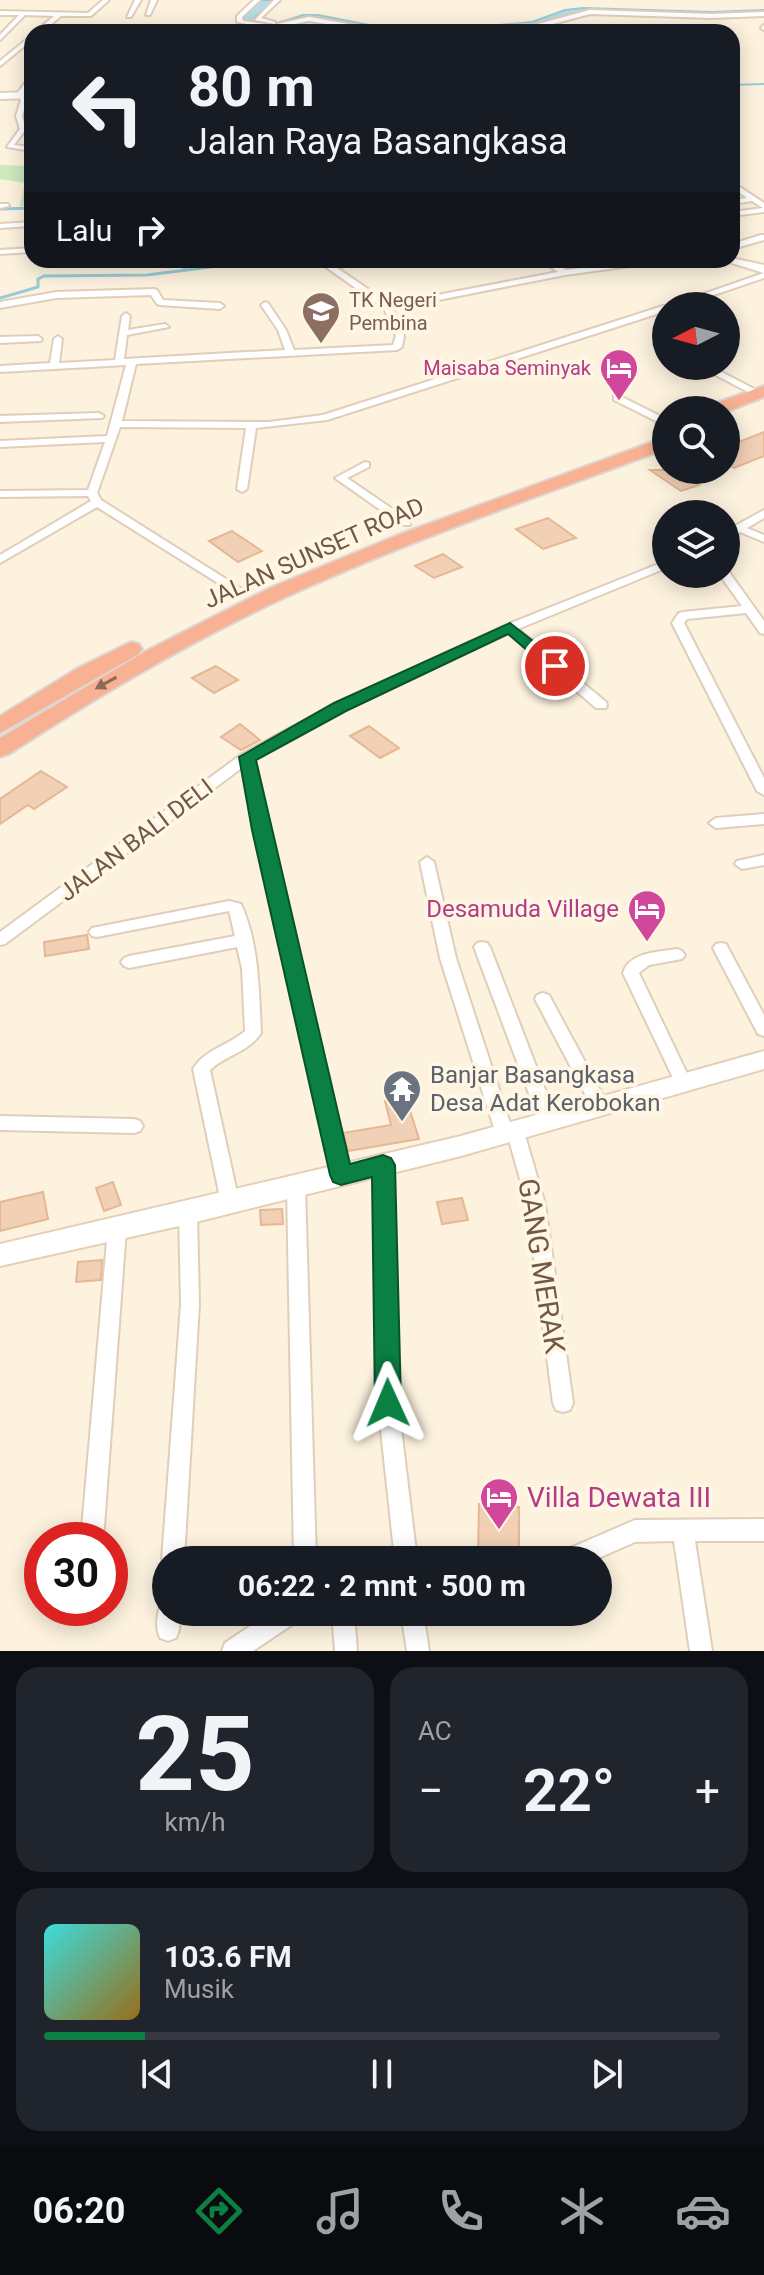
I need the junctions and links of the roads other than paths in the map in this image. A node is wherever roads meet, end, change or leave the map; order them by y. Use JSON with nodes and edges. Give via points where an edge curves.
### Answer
{"nodes":[{"id":1,"x":106,"y":0,"type":"edge"},
{"id":2,"x":138,"y":0,"type":"edge"},
{"id":3,"x":154,"y":0,"type":"edge"},
{"id":4,"x":257,"y":0,"type":"edge"},
{"id":5,"x":277,"y":0,"type":"edge"},
{"id":6,"x":764,"y":12,"type":"edge"},
{"id":7,"x":0,"y":13,"type":"edge"},
{"id":8,"x":23,"y":14,"type":"junction"},
{"id":9,"x":148,"y":14,"type":"dead end"},
{"id":10,"x":59,"y":15,"type":"junction"},
{"id":11,"x":129,"y":16,"type":"dead end"},
{"id":12,"x":48,"y":24,"type":"edge"},
{"id":13,"x":253,"y":24,"type":"edge"},
{"id":14,"x":286,"y":24,"type":"edge"},
{"id":15,"x":343,"y":24,"type":"edge"},
{"id":16,"x":371,"y":24,"type":"edge"},
{"id":17,"x":545,"y":24,"type":"edge"},
{"id":18,"x":0,"y":38,"type":"edge"},
{"id":19,"x":24,"y":44,"type":"edge"},
{"id":20,"x":0,"y":46,"type":"edge"},
{"id":21,"x":20,"y":47,"type":"junction"},
{"id":22,"x":0,"y":64,"type":"edge"},
{"id":23,"x":24,"y":88,"type":"edge"},
{"id":24,"x":19,"y":95,"type":"junction"},
{"id":25,"x":24,"y":95,"type":"edge"},
{"id":26,"x":0,"y":96,"type":"edge"},
{"id":27,"x":24,"y":100,"type":"edge"},
{"id":28,"x":24,"y":100,"type":"edge"},
{"id":29,"x":24,"y":148,"type":"edge"},
{"id":30,"x":740,"y":189,"type":"edge"},
{"id":31,"x":754,"y":199,"type":"junction"},
{"id":32,"x":740,"y":201,"type":"edge"},
{"id":33,"x":764,"y":208,"type":"edge"},
{"id":34,"x":740,"y":213,"type":"edge"},
{"id":35,"x":24,"y":224,"type":"edge"},
{"id":36,"x":0,"y":226,"type":"edge"},
{"id":37,"x":764,"y":237,"type":"edge"},
{"id":38,"x":740,"y":244,"type":"edge"},
{"id":39,"x":24,"y":250,"type":"edge"},
{"id":40,"x":0,"y":252,"type":"edge"},
{"id":41,"x":740,"y":264,"type":"edge"},
{"id":42,"x":330,"y":268,"type":"edge"},
{"id":43,"x":557,"y":268,"type":"edge"},
{"id":44,"x":602,"y":268,"type":"edge"},
{"id":45,"x":764,"y":272,"type":"edge"},
{"id":46,"x":565,"y":273,"type":"junction"},
{"id":47,"x":712,"y":292,"type":"edge"},
{"id":48,"x":0,"y":305,"type":"edge"},
{"id":49,"x":265,"y":305,"type":"dead end"},
{"id":50,"x":220,"y":306,"type":"dead end"},
{"id":51,"x":388,"y":307,"type":"junction"},
{"id":52,"x":652,"y":313,"type":"edge"},
{"id":53,"x":126,"y":316,"type":"dead end"},
{"id":54,"x":165,"y":327,"type":"dead end"},
{"id":55,"x":125,"y":333,"type":"junction"},
{"id":56,"x":38,"y":339,"type":"dead end"},
{"id":57,"x":58,"y":339,"type":"dead end"},
{"id":58,"x":0,"y":340,"type":"edge"},
{"id":59,"x":291,"y":354,"type":"junction"},
{"id":60,"x":119,"y":361,"type":"junction"},
{"id":61,"x":132,"y":361,"type":"junction"},
{"id":62,"x":54,"y":366,"type":"junction"},
{"id":63,"x":0,"y":369,"type":"edge"},
{"id":64,"x":730,"y":380,"type":"edge"},
{"id":65,"x":762,"y":397,"type":"edge"},
{"id":66,"x":617,"y":398,"type":"dead end"},
{"id":67,"x":740,"y":403,"type":"edge"},
{"id":68,"x":740,"y":411,"type":"edge"},
{"id":69,"x":99,"y":416,"type":"dead end"},
{"id":70,"x":652,"y":417,"type":"edge"},
{"id":71,"x":0,"y":419,"type":"edge"},
{"id":72,"x":116,"y":424,"type":"junction"},
{"id":73,"x":251,"y":425,"type":"junction"},
{"id":74,"x":652,"y":430,"type":"edge"},
{"id":75,"x":109,"y":439,"type":"junction"},
{"id":76,"x":0,"y":444,"type":"edge"},
{"id":77,"x":652,"y":448,"type":"edge"},
{"id":78,"x":365,"y":465,"type":"dead end"},
{"id":79,"x":242,"y":489,"type":"dead end"},
{"id":80,"x":0,"y":494,"type":"edge"},
{"id":81,"x":95,"y":497,"type":"junction"},
{"id":82,"x":764,"y":513,"type":"edge"},
{"id":83,"x":406,"y":523,"type":"junction"},
{"id":84,"x":740,"y":527,"type":"edge"},
{"id":85,"x":740,"y":528,"type":"edge"},
{"id":86,"x":764,"y":539,"type":"edge"},
{"id":87,"x":0,"y":560,"type":"edge"},
{"id":88,"x":652,"y":570,"type":"edge"},
{"id":89,"x":735,"y":588,"type":"edge"},
{"id":90,"x":241,"y":593,"type":"junction"},
{"id":91,"x":750,"y":609,"type":"junction"},
{"id":92,"x":510,"y":628,"type":"junction"},
{"id":93,"x":764,"y":630,"type":"edge"},
{"id":94,"x":601,"y":705,"type":"dead end"},
{"id":95,"x":0,"y":726,"type":"edge"},
{"id":96,"x":0,"y":749,"type":"edge"},
{"id":97,"x":247,"y":757,"type":"junction"},
{"id":98,"x":764,"y":791,"type":"edge"},
{"id":99,"x":764,"y":819,"type":"edge"},
{"id":100,"x":716,"y":823,"type":"dead end"},
{"id":101,"x":764,"y":860,"type":"edge"},
{"id":102,"x":427,"y":862,"type":"dead end"},
{"id":103,"x":742,"y":864,"type":"dead end"},
{"id":104,"x":97,"y":932,"type":"dead end"},
{"id":105,"x":0,"y":940,"type":"edge"},
{"id":106,"x":245,"y":940,"type":"junction"},
{"id":107,"x":482,"y":947,"type":"dead end"},
{"id":108,"x":721,"y":948,"type":"dead end"},
{"id":109,"x":677,"y":955,"type":"dead end"},
{"id":110,"x":129,"y":962,"type":"dead end"},
{"id":111,"x":543,"y":999,"type":"dead end"},
{"id":112,"x":764,"y":1030,"type":"edge"},
{"id":113,"x":764,"y":1060,"type":"edge"},
{"id":114,"x":684,"y":1084,"type":"junction"},
{"id":115,"x":601,"y":1108,"type":"junction"},
{"id":116,"x":0,"y":1123,"type":"edge"},
{"id":117,"x":549,"y":1123,"type":"junction"},
{"id":118,"x":134,"y":1126,"type":"dead end"},
{"id":119,"x":510,"y":1133,"type":"junction"},
{"id":120,"x":383,"y":1165,"type":"junction"},
{"id":121,"x":341,"y":1175,"type":"junction"},
{"id":122,"x":296,"y":1187,"type":"junction"},
{"id":123,"x":230,"y":1202,"type":"junction"},
{"id":124,"x":188,"y":1213,"type":"junction"},
{"id":125,"x":117,"y":1229,"type":"junction"},
{"id":126,"x":0,"y":1255,"type":"edge"},
{"id":127,"x":563,"y":1403,"type":"dead end"},
{"id":128,"x":93,"y":1522,"type":"edge"},
{"id":129,"x":764,"y":1530,"type":"edge"},
{"id":130,"x":683,"y":1532,"type":"junction"},
{"id":131,"x":174,"y":1546,"type":"edge"},
{"id":132,"x":305,"y":1546,"type":"edge"},
{"id":133,"x":404,"y":1546,"type":"edge"},
{"id":134,"x":601,"y":1546,"type":"edge"},
{"id":135,"x":270,"y":1626,"type":"edge"},
{"id":136,"x":344,"y":1626,"type":"edge"},
{"id":137,"x":414,"y":1626,"type":"edge"},
{"id":138,"x":233,"y":1651,"type":"edge"},
{"id":139,"x":346,"y":1651,"type":"edge"},
{"id":140,"x":418,"y":1651,"type":"edge"},
{"id":141,"x":701,"y":1651,"type":"edge"}],
"edges":[{"from":1,"to":10,"type":"street","via":[[91,15]]},
{"from":2,"to":11,"type":"street"},
{"from":3,"to":9,"type":"street"},
{"from":4,"to":13,"type":"street","via":[[239,17],[240,22]]},
{"from":5,"to":16,"type":"street","via":[[258,21],[321,14]]},
{"from":6,"to":17,"type":"street","via":[[590,12]]},
{"from":7,"to":8,"type":"street"},
{"from":8,"to":10,"type":"street"},
{"from":8,"to":18,"type":"street"},
{"from":10,"to":12,"type":"street"},
{"from":14,"to":15,"type":"street","via":[[309,19]]},
{"from":19,"to":21,"type":"street"},
{"from":20,"to":21,"type":"street"},
{"from":21,"to":22,"type":"street"},
{"from":23,"to":24,"type":"street"},
{"from":24,"to":25,"type":"main road"},
{"from":24,"to":26,"type":"main road"},
{"from":24,"to":28,"type":"street"},
{"from":27,"to":29,"type":"street","via":[[19,116],[23,128],[9,146]]},
{"from":30,"to":31,"type":"street"},
{"from":31,"to":32,"type":"street"},
{"from":31,"to":33,"type":"street"},
{"from":33,"to":34,"type":"street"},
{"from":35,"to":36,"type":"street"},
{"from":37,"to":38,"type":"street"},
{"from":39,"to":40,"type":"street"},
{"from":41,"to":45,"type":"main road"},
{"from":42,"to":51,"type":"street"},
{"from":43,"to":46,"type":"street"},
{"from":44,"to":46,"type":"street"},
{"from":45,"to":47,"type":"street"},
{"from":46,"to":51,"type":"street"},
{"from":48,"to":50,"type":"street","via":[[56,295],[154,292],[160,302]]},
{"from":49,"to":59,"type":"street"},
{"from":51,"to":59,"type":"street","via":[[400,336],[397,347]]},
{"from":52,"to":73,"type":"street","via":[[324,418]]},
{"from":53,"to":55,"type":"street"},
{"from":54,"to":55,"type":"street"},
{"from":55,"to":60,"type":"street"},
{"from":56,"to":58,"type":"street"},
{"from":57,"to":62,"type":"street"},
{"from":59,"to":61,"type":"street"},
{"from":60,"to":61,"type":"street"},
{"from":60,"to":62,"type":"street"},
{"from":61,"to":72,"type":"street"},
{"from":62,"to":63,"type":"street"},
{"from":64,"to":65,"type":"street"},
{"from":65,"to":67,"type":"highway"},
{"from":65,"to":68,"type":"highway"},
{"from":66,"to":70,"type":"street"},
{"from":69,"to":71,"type":"street"},
{"from":72,"to":73,"type":"street"},
{"from":72,"to":75,"type":"street"},
{"from":73,"to":79,"type":"street"},
{"from":74,"to":83,"type":"highway","name":"JALAN SUNSET ROAD"},
{"from":75,"to":76,"type":"street"},
{"from":75,"to":81,"type":"street"},
{"from":77,"to":96,"type":"highway","name":"JALAN SUNSET ROAD","one_way":true,"via":[[317,575],[174,644]]},
{"from":78,"to":83,"type":"street","via":[[340,479]]},
{"from":80,"to":81,"type":"street"},
{"from":81,"to":87,"type":"street"},
{"from":81,"to":90,"type":"street"},
{"from":82,"to":84,"type":"street"},
{"from":83,"to":90,"type":"highway","name":"JALAN SUNSET ROAD"},
{"from":85,"to":86,"type":"street"},
{"from":88,"to":92,"type":"street","name":"JALAN BALI DELI"},
{"from":89,"to":91,"type":"street"},
{"from":90,"to":95,"type":"highway","name":"JALAN SUNSET ROAD","via":[[86,673]]},
{"from":91,"to":93,"type":"street"},
{"from":91,"to":98,"type":"street","via":[[683,616],[678,623]]},
{"from":92,"to":94,"type":"street"},
{"from":92,"to":97,"type":"street","name":"JALAN BALI DELI"},
{"from":97,"to":105,"type":"street","name":"JALAN BALI DELI"},
{"from":97,"to":121,"type":"street"},
{"from":99,"to":100,"type":"street"},
{"from":101,"to":103,"type":"street"},
{"from":102,"to":119,"type":"street","name":"GANG MERAK","via":[[448,958]]},
{"from":104,"to":106,"type":"street","via":[[233,906]]},
{"from":106,"to":110,"type":"street"},
{"from":106,"to":123,"type":"street","via":[[253,1033],[201,1069]]},
{"from":107,"to":117,"type":"street"},
{"from":108,"to":112,"type":"street"},
{"from":109,"to":114,"type":"street","via":[[645,960],[631,973]]},
{"from":111,"to":115,"type":"street"},
{"from":113,"to":114,"type":"main road"},
{"from":114,"to":115,"type":"main road"},
{"from":115,"to":117,"type":"main road"},
{"from":116,"to":118,"type":"street"},
{"from":117,"to":119,"type":"main road"},
{"from":119,"to":120,"type":"main road"},
{"from":119,"to":127,"type":"street","name":"GANG MERAK","via":[[536,1204]]},
{"from":120,"to":121,"type":"main road"},
{"from":120,"to":133,"type":"street","via":[[388,1403]]},
{"from":121,"to":122,"type":"main road"},
{"from":122,"to":123,"type":"main road"},
{"from":122,"to":132,"type":"street"},
{"from":123,"to":124,"type":"main road"},
{"from":124,"to":125,"type":"main road"},
{"from":124,"to":131,"type":"street","via":[[189,1318]]},
{"from":125,"to":126,"type":"main road"},
{"from":125,"to":128,"type":"street"},
{"from":129,"to":130,"type":"street"},
{"from":130,"to":134,"type":"street","via":[[635,1531]]},
{"from":130,"to":141,"type":"street"},
{"from":135,"to":138,"type":"street"},
{"from":136,"to":139,"type":"street"},
{"from":137,"to":140,"type":"street"}]}
